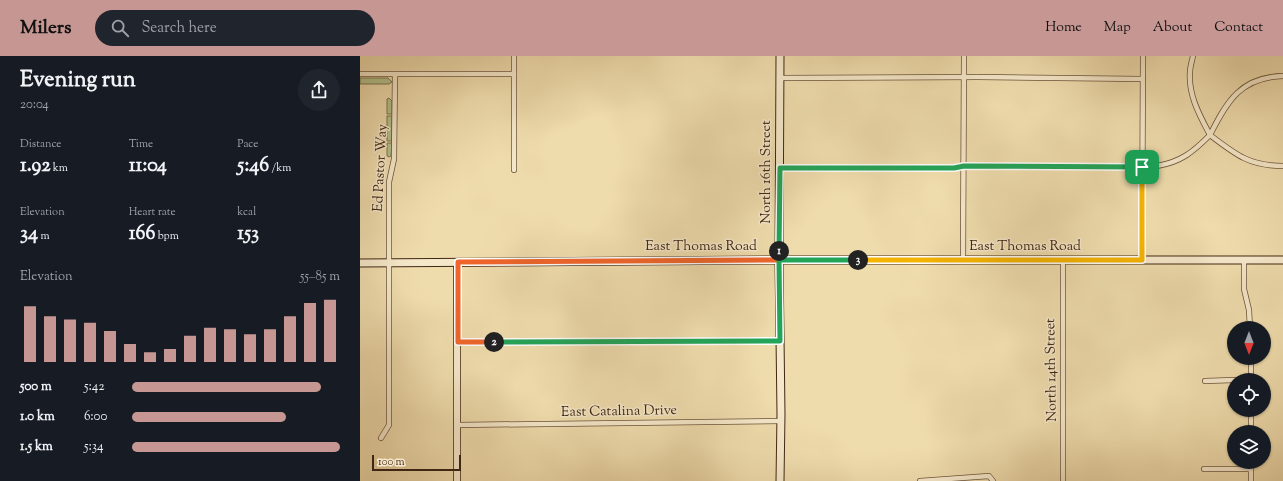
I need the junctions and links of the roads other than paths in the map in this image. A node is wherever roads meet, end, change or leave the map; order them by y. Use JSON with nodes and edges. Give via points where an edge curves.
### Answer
{"nodes":[{"id":1,"x":514,"y":56,"type":"edge"},
{"id":2,"x":780,"y":56,"type":"edge"},
{"id":3,"x":964,"y":56,"type":"edge"},
{"id":4,"x":1143,"y":56,"type":"edge"},
{"id":5,"x":1193,"y":56,"type":"edge"},
{"id":6,"x":360,"y":74,"type":"edge"},
{"id":7,"x":395,"y":74,"type":"junction"},
{"id":8,"x":514,"y":74,"type":"junction"},
{"id":9,"x":1283,"y":76,"type":"edge"},
{"id":10,"x":780,"y":78,"type":"junction"},
{"id":11,"x":964,"y":78,"type":"junction"},
{"id":12,"x":1143,"y":79,"type":"junction"},
{"id":13,"x":1210,"y":135,"type":"junction"},
{"id":14,"x":964,"y":166,"type":"junction"},
{"id":15,"x":1283,"y":166,"type":"edge"},
{"id":16,"x":1142,"y":167,"type":"junction"},
{"id":17,"x":780,"y":168,"type":"junction"},
{"id":18,"x":514,"y":170,"type":"dead end"},
{"id":19,"x":779,"y":260,"type":"junction"},
{"id":20,"x":963,"y":260,"type":"junction"},
{"id":21,"x":1063,"y":260,"type":"junction"},
{"id":22,"x":1142,"y":260,"type":"junction"},
{"id":23,"x":1244,"y":260,"type":"junction"},
{"id":24,"x":1283,"y":260,"type":"edge"},
{"id":25,"x":458,"y":262,"type":"junction"},
{"id":26,"x":360,"y":263,"type":"edge"},
{"id":27,"x":388,"y":263,"type":"junction"},
{"id":28,"x":1250,"y":321,"type":"edge"},
{"id":29,"x":780,"y":341,"type":"junction"},
{"id":30,"x":458,"y":342,"type":"junction"},
{"id":31,"x":1205,"y":380,"type":"dead end"},
{"id":32,"x":1227,"y":380,"type":"edge"},
{"id":33,"x":781,"y":421,"type":"junction"},
{"id":34,"x":458,"y":425,"type":"junction"},
{"id":35,"x":382,"y":438,"type":"dead end"},
{"id":36,"x":1204,"y":469,"type":"dead end"},
{"id":37,"x":1227,"y":469,"type":"edge"},
{"id":38,"x":1251,"y":469,"type":"edge"},
{"id":39,"x":950,"y":480,"type":"edge"},
{"id":40,"x":457,"y":481,"type":"edge"},
{"id":41,"x":780,"y":481,"type":"edge"},
{"id":42,"x":920,"y":481,"type":"edge"},
{"id":43,"x":993,"y":481,"type":"edge"},
{"id":44,"x":1063,"y":481,"type":"edge"},
{"id":45,"x":1251,"y":481,"type":"edge"}],
"edges":[{"from":1,"to":8,"type":"street"},
{"from":2,"to":10,"type":"main road","name":"North 16th Street"},
{"from":3,"to":11,"type":"street"},
{"from":4,"to":12,"type":"street"},
{"from":5,"to":13,"type":"street","via":[[1190,72],[1191,90],[1197,110]]},
{"from":6,"to":7,"type":"street"},
{"from":7,"to":8,"type":"street"},
{"from":7,"to":27,"type":"street","name":"Ed Pastor Way","via":[[395,146],[389,182]]},
{"from":8,"to":18,"type":"street"},
{"from":9,"to":13,"type":"street","via":[[1259,79],[1241,89],[1230,100]]},
{"from":10,"to":11,"type":"street"},
{"from":10,"to":17,"type":"main road","name":"North 16th Street"},
{"from":11,"to":12,"type":"street"},
{"from":11,"to":14,"type":"street"},
{"from":12,"to":16,"type":"street"},
{"from":13,"to":15,"type":"street","via":[[1238,156],[1264,165]]},
{"from":13,"to":16,"type":"street","via":[[1196,150],[1172,164]]},
{"from":14,"to":16,"type":"street"},
{"from":14,"to":17,"type":"street"},
{"from":14,"to":20,"type":"street"},
{"from":16,"to":22,"type":"street"},
{"from":17,"to":19,"type":"main road","name":"North 16th Street"},
{"from":19,"to":20,"type":"main road","name":"East Thomas Road"},
{"from":19,"to":25,"type":"main road","name":"East Thomas Road"},
{"from":19,"to":29,"type":"main road","name":"North 16th Street"},
{"from":20,"to":21,"type":"main road","name":"East Thomas Road"},
{"from":21,"to":22,"type":"main road","name":"East Thomas Road"},
{"from":21,"to":44,"type":"street","name":"North 14th Street"},
{"from":22,"to":23,"type":"main road","name":"East Thomas Road"},
{"from":23,"to":24,"type":"main road","name":"East Thomas Road"},
{"from":23,"to":28,"type":"street","via":[[1244,289]]},
{"from":25,"to":27,"type":"main road","name":"East Thomas Road"},
{"from":25,"to":30,"type":"street"},
{"from":26,"to":27,"type":"main road","name":"East Thomas Road"},
{"from":27,"to":35,"type":"street","name":"Ed Pastor Way","via":[[389,425]]},
{"from":29,"to":30,"type":"street"},
{"from":29,"to":33,"type":"main road","name":"North 16th Street"},
{"from":30,"to":34,"type":"street"},
{"from":31,"to":32,"type":"street"},
{"from":33,"to":34,"type":"street","name":"East Catalina Drive"},
{"from":33,"to":41,"type":"main road","name":"North 16th Street"},
{"from":34,"to":40,"type":"street"},
{"from":36,"to":37,"type":"street"},
{"from":38,"to":45,"type":"street"},
{"from":39,"to":42,"type":"street"},
{"from":39,"to":43,"type":"street","via":[[989,476]]}]}
